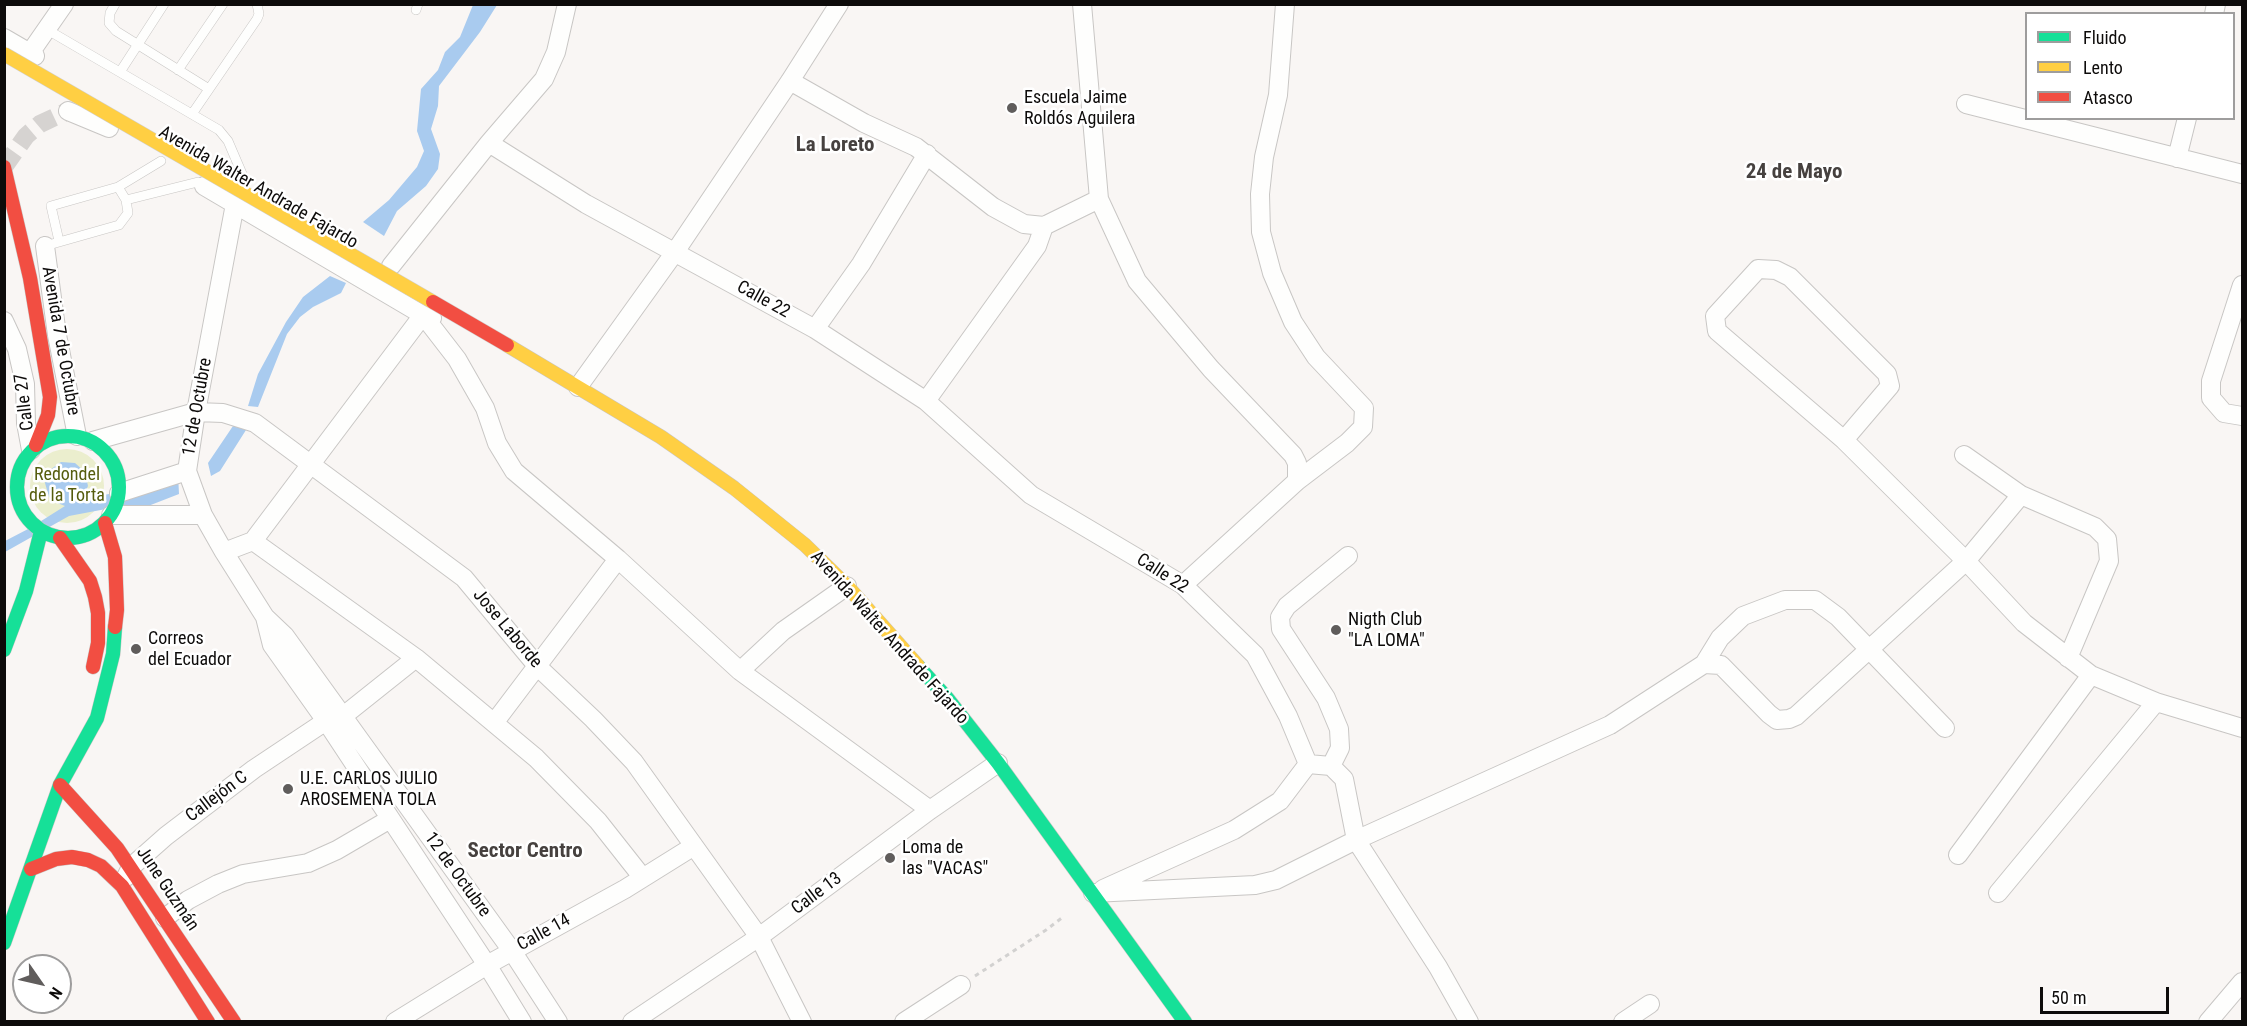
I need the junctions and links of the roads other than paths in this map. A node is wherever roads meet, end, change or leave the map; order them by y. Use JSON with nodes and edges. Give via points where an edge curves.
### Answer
{"nodes":[{"id":1,"x":64,"y":4,"type":"edge"},
{"id":2,"x":115,"y":4,"type":"edge"},
{"id":3,"x":164,"y":4,"type":"edge"},
{"id":4,"x":223,"y":4,"type":"edge"},
{"id":5,"x":257,"y":4,"type":"edge"},
{"id":6,"x":567,"y":4,"type":"edge"},
{"id":7,"x":838,"y":4,"type":"edge"},
{"id":8,"x":1082,"y":4,"type":"edge"},
{"id":9,"x":1285,"y":4,"type":"edge"},
{"id":10,"x":46,"y":29,"type":"junction"},
{"id":11,"x":4,"y":38,"type":"edge"},
{"id":12,"x":137,"y":45,"type":"junction"},
{"id":13,"x":30,"y":53,"type":"junction"},
{"id":14,"x":4,"y":54,"type":"edge"},
{"id":15,"x":178,"y":70,"type":"junction"},
{"id":16,"x":120,"y":72,"type":"junction"},
{"id":17,"x":790,"y":81,"type":"junction"},
{"id":18,"x":209,"y":89,"type":"junction"},
{"id":19,"x":1966,"y":104,"type":"dead end"},
{"id":20,"x":119,"y":106,"type":"junction"},
{"id":21,"x":192,"y":114,"type":"junction"},
{"id":22,"x":2025,"y":119,"type":"edge"},
{"id":23,"x":2029,"y":120,"type":"edge"},
{"id":24,"x":2186,"y":120,"type":"edge"},
{"id":25,"x":489,"y":143,"type":"junction"},
{"id":26,"x":927,"y":154,"type":"junction"},
{"id":27,"x":2177,"y":158,"type":"junction"},
{"id":28,"x":161,"y":161,"type":"junction"},
{"id":29,"x":4,"y":167,"type":"edge"},
{"id":30,"x":2242,"y":174,"type":"edge"},
{"id":31,"x":198,"y":182,"type":"junction"},
{"id":32,"x":246,"y":183,"type":"junction"},
{"id":33,"x":118,"y":187,"type":"junction"},
{"id":34,"x":1099,"y":199,"type":"junction"},
{"id":35,"x":126,"y":200,"type":"junction"},
{"id":36,"x":235,"y":204,"type":"junction"},
{"id":37,"x":1044,"y":226,"type":"junction"},
{"id":38,"x":52,"y":243,"type":"junction"},
{"id":39,"x":675,"y":252,"type":"junction"},
{"id":40,"x":391,"y":266,"type":"junction"},
{"id":41,"x":2242,"y":285,"type":"edge"},
{"id":42,"x":423,"y":315,"type":"junction"},
{"id":43,"x":4,"y":321,"type":"edge"},
{"id":44,"x":815,"y":329,"type":"junction"},
{"id":45,"x":507,"y":345,"type":"junction"},
{"id":46,"x":578,"y":387,"type":"junction"},
{"id":47,"x":48,"y":389,"type":"junction"},
{"id":48,"x":926,"y":401,"type":"junction"},
{"id":49,"x":196,"y":412,"type":"junction"},
{"id":50,"x":2242,"y":416,"type":"edge"},
{"id":51,"x":77,"y":438,"type":"junction"},
{"id":52,"x":1844,"y":440,"type":"junction"},
{"id":53,"x":31,"y":451,"type":"junction"},
{"id":54,"x":1964,"y":455,"type":"dead end"},
{"id":55,"x":9,"y":456,"type":"dead end"},
{"id":56,"x":311,"y":463,"type":"junction"},
{"id":57,"x":187,"y":471,"type":"junction"},
{"id":58,"x":1298,"y":481,"type":"junction"},
{"id":59,"x":119,"y":493,"type":"junction"},
{"id":60,"x":2021,"y":495,"type":"junction"},
{"id":61,"x":4,"y":502,"type":"edge"},
{"id":62,"x":203,"y":515,"type":"junction"},
{"id":63,"x":27,"y":519,"type":"junction"},
{"id":64,"x":108,"y":519,"type":"junction"},
{"id":65,"x":41,"y":531,"type":"junction"},
{"id":66,"x":60,"y":538,"type":"junction"},
{"id":67,"x":253,"y":541,"type":"junction"},
{"id":68,"x":224,"y":552,"type":"junction"},
{"id":69,"x":1348,"y":556,"type":"dead end"},
{"id":70,"x":618,"y":559,"type":"junction"},
{"id":71,"x":1966,"y":561,"type":"junction"},
{"id":72,"x":1183,"y":585,"type":"junction"},
{"id":73,"x":847,"y":586,"type":"junction"},
{"id":74,"x":4,"y":650,"type":"edge"},
{"id":75,"x":1871,"y":650,"type":"junction"},
{"id":76,"x":416,"y":658,"type":"junction"},
{"id":77,"x":2068,"y":658,"type":"junction"},
{"id":78,"x":1704,"y":664,"type":"junction"},
{"id":79,"x":538,"y":667,"type":"junction"},
{"id":80,"x":740,"y":671,"type":"junction"},
{"id":81,"x":2091,"y":675,"type":"junction"},
{"id":82,"x":90,"y":684,"type":"dead end"},
{"id":83,"x":2156,"y":702,"type":"junction"},
{"id":84,"x":86,"y":704,"type":"dead end"},
{"id":85,"x":334,"y":719,"type":"junction"},
{"id":86,"x":494,"y":723,"type":"junction"},
{"id":87,"x":2242,"y":725,"type":"edge"},
{"id":88,"x":1945,"y":728,"type":"dead end"},
{"id":89,"x":85,"y":738,"type":"junction"},
{"id":90,"x":998,"y":763,"type":"junction"},
{"id":91,"x":1308,"y":764,"type":"junction"},
{"id":92,"x":1331,"y":766,"type":"junction"},
{"id":93,"x":60,"y":784,"type":"junction"},
{"id":94,"x":930,"y":810,"type":"junction"},
{"id":95,"x":390,"y":819,"type":"junction"},
{"id":96,"x":1356,"y":840,"type":"junction"},
{"id":97,"x":694,"y":846,"type":"junction"},
{"id":98,"x":1958,"y":855,"type":"dead end"},
{"id":99,"x":131,"y":867,"type":"junction"},
{"id":100,"x":31,"y":869,"type":"junction"},
{"id":101,"x":643,"y":878,"type":"junction"},
{"id":102,"x":122,"y":886,"type":"junction"},
{"id":103,"x":1093,"y":893,"type":"junction"},
{"id":104,"x":1998,"y":893,"type":"dead end"},
{"id":105,"x":165,"y":918,"type":"junction"},
{"id":106,"x":759,"y":937,"type":"junction"},
{"id":107,"x":4,"y":943,"type":"edge"},
{"id":108,"x":512,"y":951,"type":"junction"},
{"id":109,"x":487,"y":965,"type":"junction"},
{"id":110,"x":2242,"y":982,"type":"edge"},
{"id":111,"x":961,"y":985,"type":"road end"},
{"id":112,"x":1650,"y":1004,"type":"dead end"},
{"id":113,"x":208,"y":1022,"type":"edge"},
{"id":114,"x":234,"y":1022,"type":"edge"},
{"id":115,"x":395,"y":1022,"type":"edge"},
{"id":116,"x":522,"y":1022,"type":"edge"},
{"id":117,"x":558,"y":1022,"type":"edge"},
{"id":118,"x":633,"y":1022,"type":"edge"},
{"id":119,"x":802,"y":1022,"type":"edge"},
{"id":120,"x":904,"y":1022,"type":"edge"},
{"id":121,"x":1185,"y":1022,"type":"edge"},
{"id":122,"x":1469,"y":1022,"type":"edge"},
{"id":123,"x":1623,"y":1022,"type":"edge"},
{"id":124,"x":2208,"y":1022,"type":"edge"}],
"edges":[{"from":1,"to":10,"type":"street"},
{"from":2,"to":12,"type":"lane","via":[[109,23]]},
{"from":3,"to":12,"type":"lane"},
{"from":4,"to":15,"type":"lane"},
{"from":5,"to":18,"type":"lane","via":[[257,19]]},
{"from":6,"to":25,"type":"street","via":[[556,52],[544,79]]},
{"from":7,"to":17,"type":"street"},
{"from":8,"to":34,"type":"street"},
{"from":9,"to":58,"type":"street","via":[[1278,95],[1260,194],[1261,232],[1272,273],[1293,322],[1316,357],[1364,408],[1363,427]]},
{"from":10,"to":13,"type":"street"},
{"from":10,"to":16,"type":"lane"},
{"from":11,"to":13,"type":"street","name":"Avenida Walter Andrade Fajardo"},
{"from":12,"to":15,"type":"lane"},
{"from":12,"to":16,"type":"lane"},
{"from":13,"to":20,"type":"street","name":"Avenida Walter Andrade Fajardo"},
{"from":14,"to":45,"type":"main road","name":"Avenida Walter Andrade Fajardo","bridge":true},
{"from":15,"to":18,"type":"lane"},
{"from":16,"to":21,"type":"lane"},
{"from":17,"to":26,"type":"street"},
{"from":17,"to":39,"type":"street"},
{"from":18,"to":21,"type":"lane"},
{"from":19,"to":22,"type":"street"},
{"from":20,"to":28,"type":"street","name":"Avenida Walter Andrade Fajardo","via":[[68,111],[105,126]]},
{"from":20,"to":32,"type":"street","name":"Avenida Walter Andrade Fajardo"},
{"from":21,"to":32,"type":"lane","via":[[219,130],[228,141]]},
{"from":23,"to":27,"type":"street"},
{"from":24,"to":27,"type":"street"},
{"from":25,"to":39,"type":"street","name":"Calle 22","via":[[586,204]]},
{"from":25,"to":40,"type":"street"},
{"from":26,"to":37,"type":"street","via":[[993,207],[1024,224]]},
{"from":26,"to":44,"type":"street","via":[[861,264]]},
{"from":27,"to":30,"type":"street"},
{"from":28,"to":31,"type":"street","name":"Avenida Walter Andrade Fajardo"},
{"from":28,"to":33,"type":"lane"},
{"from":29,"to":47,"type":"main road","name":"Avenida 7 de Octubre","via":[[20,230]]},
{"from":31,"to":35,"type":"lane"},
{"from":31,"to":36,"type":"street","name":"Avenida Walter Andrade Fajardo"},
{"from":32,"to":36,"type":"street","name":"12 de Octubre"},
{"from":32,"to":40,"type":"street","name":"Avenida Walter Andrade Fajardo"},
{"from":33,"to":35,"type":"lane"},
{"from":33,"to":38,"type":"lane","via":[[51,206]]},
{"from":34,"to":37,"type":"street"},
{"from":34,"to":58,"type":"street","via":[[1137,281],[1210,369],[1293,455]]},
{"from":35,"to":38,"type":"lane","via":[[128,213],[119,225]]},
{"from":36,"to":42,"type":"street","name":"Avenida Walter Andrade Fajardo"},
{"from":36,"to":49,"type":"street","name":"12 de Octubre"},
{"from":37,"to":48,"type":"street","via":[[1037,246]]},
{"from":38,"to":51,"type":"street","name":"Avenida 7 de Octubre","via":[[57,335]]},
{"from":39,"to":44,"type":"street","name":"Calle 22"},
{"from":39,"to":46,"type":"street"},
{"from":40,"to":45,"type":"street","name":"Avenida Walter Andrade Fajardo","via":[[439,293]]},
{"from":41,"to":50,"type":"street","via":[[2211,381],[2211,398],[2224,413]]},
{"from":42,"to":45,"type":"street","name":"Avenida Walter Andrade Fajardo"},
{"from":42,"to":56,"type":"street"},
{"from":42,"to":70,"type":"street","via":[[457,359],[514,471]]},
{"from":43,"to":53,"type":"street","name":"Calle 27","via":[[17,349],[25,384]]},
{"from":44,"to":48,"type":"street","name":"Calle 22"},
{"from":45,"to":46,"type":"main road","name":"Avenida Walter Andrade Fajardo"},
{"from":46,"to":73,"type":"main road","name":"Avenida Walter Andrade Fajardo","via":[[661,437],[734,488],[805,545]]},
{"from":47,"to":51,"type":"main road","name":"Avenida 7 de Octubre"},
{"from":47,"to":53,"type":"main road","name":"Avenida 7 de Octubre","via":[[48,415]]},
{"from":48,"to":72,"type":"street","name":"Calle 22","via":[[1031,495]]},
{"from":49,"to":51,"type":"street","name":"Jose Laborde"},
{"from":49,"to":56,"type":"street","name":"Jose Laborde","via":[[223,413],[255,423]]},
{"from":49,"to":57,"type":"street","name":"12 de Octubre"},
{"from":51,"to":53,"type":"main road","via":[[48,439]]},
{"from":51,"to":59,"type":"main road","via":[[106,452],[114,464]]},
{"from":52,"to":52,"type":"street","via":[[1717,331],[1715,316],[1758,269],[1776,270],[1790,277],[1887,374],[1890,386]]},
{"from":52,"to":71,"type":"street"},
{"from":53,"to":55,"type":"main road"},
{"from":53,"to":63,"type":"main road","via":[[18,471],[16,488]]},
{"from":54,"to":60,"type":"street"},
{"from":56,"to":67,"type":"street"},
{"from":56,"to":79,"type":"street","name":"Jose Laborde","via":[[464,578]]},
{"from":57,"to":59,"type":"street"},
{"from":57,"to":62,"type":"street","name":"12 de Octubre"},
{"from":58,"to":72,"type":"street"},
{"from":59,"to":64,"type":"main road"},
{"from":60,"to":71,"type":"street"},
{"from":60,"to":77,"type":"street","via":[[2095,527],[2107,539],[2109,561]]},
{"from":61,"to":63,"type":"main road"},
{"from":62,"to":64,"type":"street"},
{"from":62,"to":68,"type":"street","name":"12 de Octubre"},
{"from":63,"to":65,"type":"main road"},
{"from":64,"to":66,"type":"main road","via":[[92,532]]},
{"from":64,"to":89,"type":"main road","via":[[115,557],[116,631],[97,718]]},
{"from":65,"to":66,"type":"main road"},
{"from":65,"to":74,"type":"main road","via":[[26,591]]},
{"from":66,"to":82,"type":"main road","via":[[90,581],[98,613],[98,643]]},
{"from":67,"to":68,"type":"street"},
{"from":67,"to":76,"type":"street"},
{"from":68,"to":85,"type":"street","name":"12 de Octubre","via":[[265,617],[272,645]]},
{"from":69,"to":92,"type":"street","via":[[1287,606],[1280,617],[1281,629],[1326,698],[1339,729],[1340,748]]},
{"from":70,"to":79,"type":"street"},
{"from":70,"to":80,"type":"street"},
{"from":71,"to":75,"type":"street"},
{"from":71,"to":77,"type":"street","via":[[2024,623]]},
{"from":72,"to":91,"type":"street","name":"Calle 22","via":[[1255,655],[1288,716]]},
{"from":73,"to":80,"type":"street","via":[[783,631]]},
{"from":73,"to":90,"type":"main road","name":"Avenida Walter Andrade Fajardo","via":[[947,698]]},
{"from":75,"to":78,"type":"street","via":[[1815,600],[1785,600],[1743,616],[1720,638]]},
{"from":75,"to":78,"type":"street","via":[[1789,719],[1777,720],[1769,714],[1721,665]]},
{"from":75,"to":88,"type":"street"},
{"from":76,"to":85,"type":"street","name":"Callejón C"},
{"from":76,"to":86,"type":"street"},
{"from":77,"to":81,"type":"street"},
{"from":78,"to":96,"type":"street","via":[[1610,725]]},
{"from":79,"to":86,"type":"street"},
{"from":79,"to":97,"type":"street","name":"Jose Laborde","via":[[634,762]]},
{"from":80,"to":94,"type":"street"},
{"from":81,"to":83,"type":"street"},
{"from":81,"to":98,"type":"street"},
{"from":83,"to":87,"type":"street"},
{"from":83,"to":104,"type":"street"},
{"from":84,"to":89,"type":"main road"},
{"from":85,"to":95,"type":"street","name":"12 de Octubre"},
{"from":85,"to":99,"type":"street","name":"Callejón C","via":[[245,775]]},
{"from":85,"to":108,"type":"street","name":"12 de Octubre"},
{"from":86,"to":101,"type":"street","via":[[536,758],[598,821]]},
{"from":89,"to":93,"type":"main road"},
{"from":90,"to":94,"type":"street","name":"Calle 13"},
{"from":90,"to":103,"type":"main road","name":"Avenida Walter Andrade Fajardo"},
{"from":91,"to":92,"type":"street"},
{"from":91,"to":103,"type":"street","via":[[1280,801],[1234,830]]},
{"from":92,"to":96,"type":"street","via":[[1344,779]]},
{"from":93,"to":99,"type":"main road","name":"June Guzmán"},
{"from":93,"to":100,"type":"main road"},
{"from":94,"to":106,"type":"street","name":"Calle 13"},
{"from":95,"to":105,"type":"street","via":[[308,863],[243,874],[218,884]]},
{"from":95,"to":109,"type":"street","name":"12 de Octubre"},
{"from":96,"to":103,"type":"street","via":[[1276,880],[1255,885]]},
{"from":96,"to":122,"type":"street"},
{"from":97,"to":101,"type":"street","name":"Calle 14"},
{"from":97,"to":106,"type":"street","name":"Jose Laborde"},
{"from":99,"to":102,"type":"street","name":"Callejón C"},
{"from":99,"to":105,"type":"main road","name":"June Guzmán"},
{"from":100,"to":102,"type":"main road","name":"June Guzmán","via":[[72,857],[102,866]]},
{"from":100,"to":107,"type":"main road"},
{"from":101,"to":108,"type":"street","name":"Calle 14"},
{"from":102,"to":113,"type":"main road","name":"June Guzmán"},
{"from":103,"to":121,"type":"main road","name":"Avenida Walter Andrade Fajardo"},
{"from":105,"to":114,"type":"main road","name":"June Guzmán"},
{"from":106,"to":118,"type":"street","name":"Calle 13"},
{"from":106,"to":119,"type":"street","name":"Jose Laborde"},
{"from":108,"to":109,"type":"street","name":"Calle 14"},
{"from":108,"to":117,"type":"street","name":"12 de Octubre"},
{"from":109,"to":115,"type":"street","name":"Calle 14"},
{"from":109,"to":116,"type":"street","name":"12 de Octubre"},
{"from":110,"to":124,"type":"street"},
{"from":111,"to":120,"type":"street"},
{"from":112,"to":123,"type":"street"}]}
